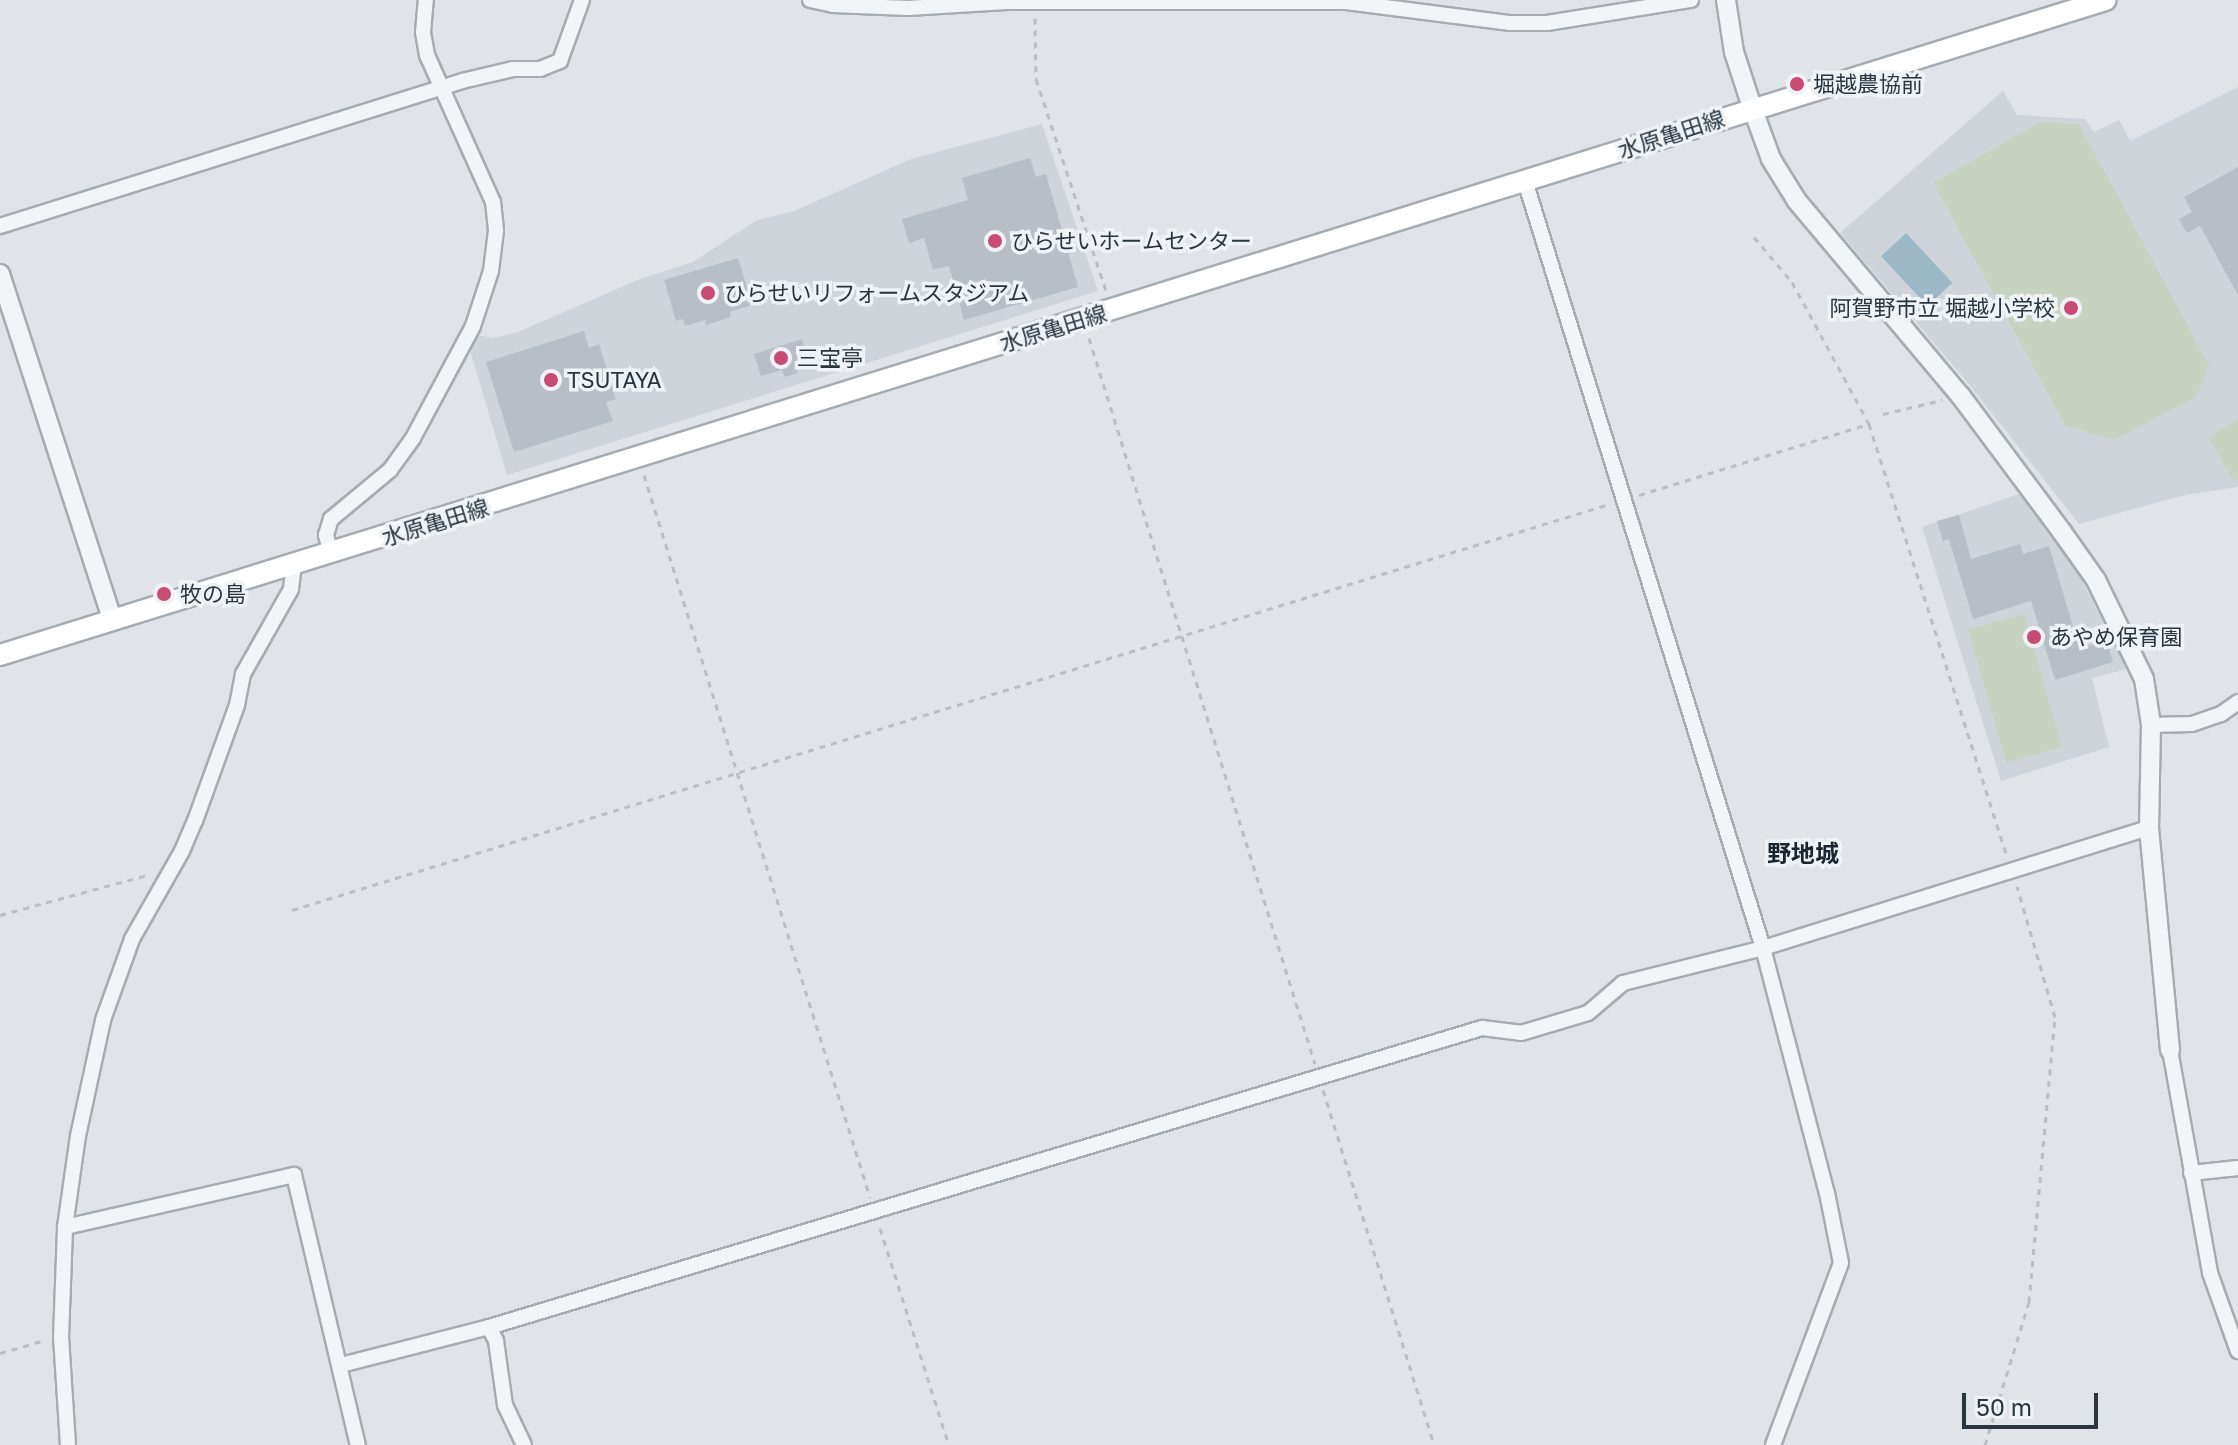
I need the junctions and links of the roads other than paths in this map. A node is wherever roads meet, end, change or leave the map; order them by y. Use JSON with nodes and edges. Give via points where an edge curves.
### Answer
{"nodes":[{"id":1,"x":426,"y":0,"type":"edge"},
{"id":2,"x":582,"y":0,"type":"edge"},
{"id":3,"x":810,"y":0,"type":"edge"},
{"id":4,"x":1691,"y":0,"type":"edge"},
{"id":5,"x":1726,"y":0,"type":"edge"},
{"id":6,"x":2105,"y":0,"type":"edge"},
{"id":7,"x":1035,"y":1,"type":"edge"},
{"id":8,"x":441,"y":87,"type":"junction"},
{"id":9,"x":1752,"y":107,"type":"junction"},
{"id":10,"x":1525,"y":181,"type":"junction"},
{"id":11,"x":0,"y":226,"type":"edge"},
{"id":12,"x":0,"y":274,"type":"edge"},
{"id":13,"x":331,"y":555,"type":"junction"},
{"id":14,"x":294,"y":566,"type":"junction"},
{"id":15,"x":112,"y":619,"type":"junction"},
{"id":16,"x":0,"y":655,"type":"edge"},
{"id":17,"x":2238,"y":702,"type":"edge"},
{"id":18,"x":2151,"y":725,"type":"junction"},
{"id":19,"x":2149,"y":828,"type":"junction"},
{"id":20,"x":1763,"y":948,"type":"junction"},
{"id":21,"x":2170,"y":1050,"type":"joint"},
{"id":22,"x":2238,"y":1168,"type":"edge"},
{"id":23,"x":2191,"y":1173,"type":"junction"},
{"id":24,"x":65,"y":1227,"type":"junction"},
{"id":25,"x":489,"y":1327,"type":"junction"},
{"id":26,"x":2238,"y":1351,"type":"edge"},
{"id":27,"x":341,"y":1365,"type":"junction"},
{"id":28,"x":68,"y":1445,"type":"edge"},
{"id":29,"x":358,"y":1445,"type":"edge"},
{"id":30,"x":524,"y":1445,"type":"edge"},
{"id":31,"x":1773,"y":1445,"type":"edge"}],
"edges":[{"from":1,"to":8,"type":"street","via":[[425,43]]},
{"from":2,"to":8,"type":"street","via":[[560,61]]},
{"from":3,"to":7,"type":"street","via":[[908,8]]},
{"from":4,"to":7,"type":"street","via":[[1547,23],[1346,2]]},
{"from":5,"to":9,"type":"street","via":[[1734,52]]},
{"from":6,"to":9,"type":"main road","name":"水原亀田線"},
{"from":8,"to":11,"type":"street"},
{"from":8,"to":13,"type":"street","via":[[493,202],[491,271],[473,326],[413,438],[390,470],[331,519],[326,535]]},
{"from":9,"to":10,"type":"main road","name":"水原亀田線"},
{"from":9,"to":18,"type":"street","via":[[1771,159],[1797,201],[1960,395],[2096,580],[2144,679]]},
{"from":10,"to":13,"type":"main road","name":"水原亀田線"},
{"from":10,"to":20,"type":"street"},
{"from":12,"to":15,"type":"street"},
{"from":13,"to":14,"type":"main road","name":"水原亀田線"},
{"from":14,"to":15,"type":"main road","name":"水原亀田線"},
{"from":14,"to":24,"type":"street","via":[[291,589],[243,674],[210,784],[182,851],[132,939],[103,1020]]},
{"from":15,"to":16,"type":"main road","name":"水原亀田線"},
{"from":17,"to":18,"type":"street","via":[[2192,724]]},
{"from":18,"to":19,"type":"street"},
{"from":19,"to":20,"type":"street"},
{"from":19,"to":21,"type":"street"},
{"from":20,"to":25,"type":"street","via":[[1623,983],[1588,1013],[1521,1033],[1482,1028]]},
{"from":20,"to":31,"type":"street","via":[[1841,1263]]},
{"from":21,"to":23,"type":"street"},
{"from":22,"to":23,"type":"street"},
{"from":23,"to":26,"type":"street","via":[[2210,1273]]},
{"from":24,"to":27,"type":"street","via":[[294,1175]]},
{"from":24,"to":28,"type":"street","via":[[61,1338]]},
{"from":25,"to":27,"type":"street"},
{"from":25,"to":30,"type":"street","via":[[496,1341],[505,1405]]},
{"from":27,"to":29,"type":"street"}]}
